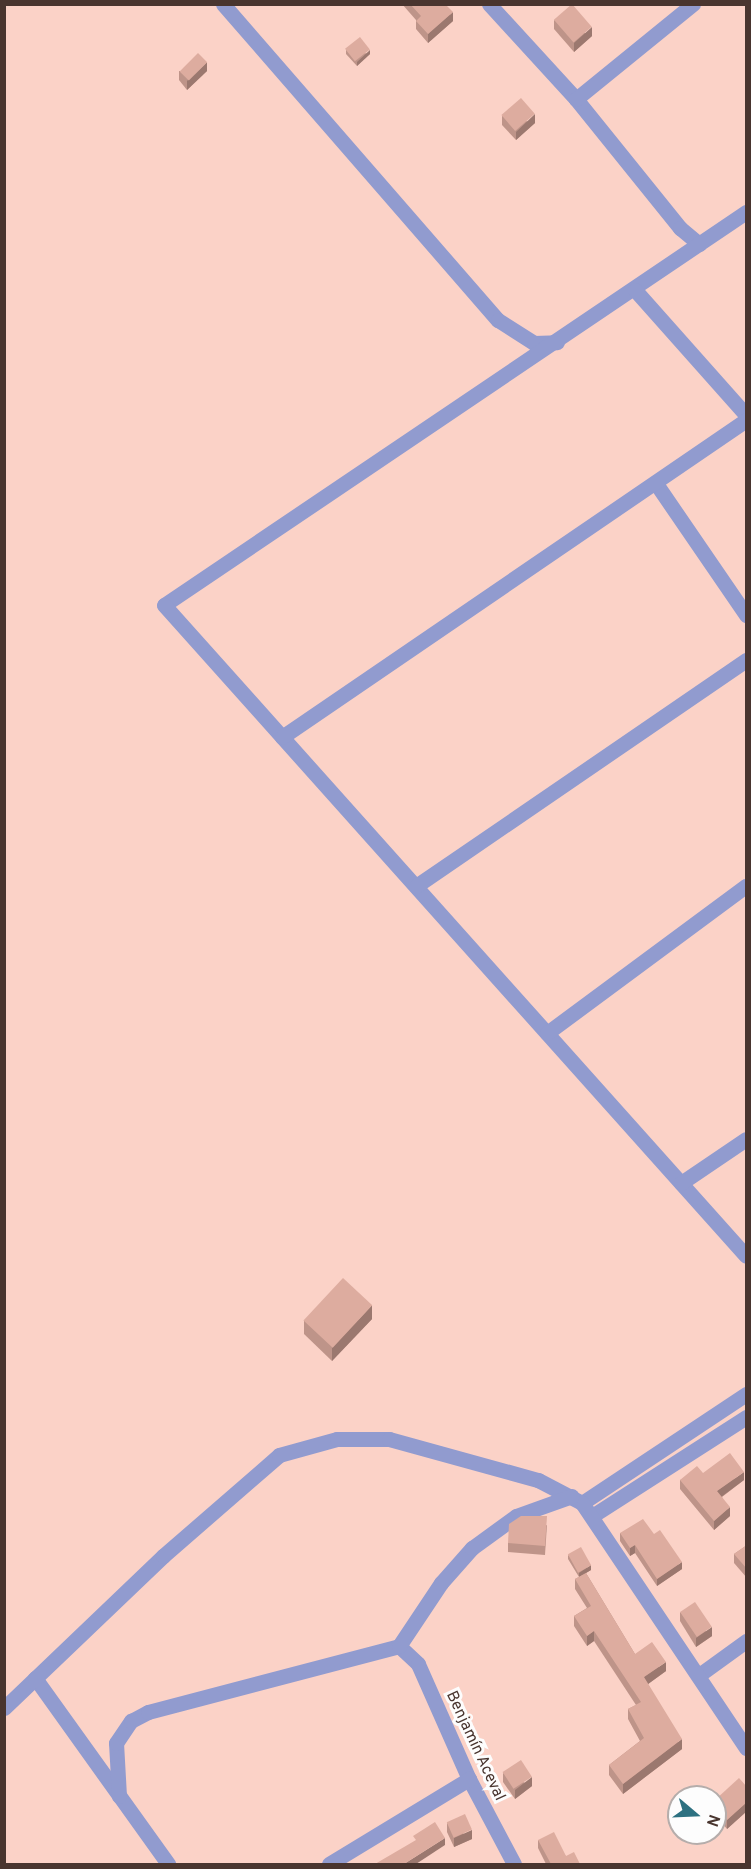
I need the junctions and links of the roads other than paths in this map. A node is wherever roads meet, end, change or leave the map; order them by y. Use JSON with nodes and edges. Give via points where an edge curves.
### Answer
{"nodes":[{"id":1,"x":223,"y":4,"type":"edge"},
{"id":2,"x":489,"y":4,"type":"edge"},
{"id":3,"x":693,"y":4,"type":"edge"},
{"id":4,"x":576,"y":99,"type":"junction"},
{"id":5,"x":747,"y":212,"type":"edge"},
{"id":6,"x":699,"y":244,"type":"junction"},
{"id":7,"x":635,"y":290,"type":"junction"},
{"id":8,"x":557,"y":342,"type":"junction"},
{"id":9,"x":747,"y":415,"type":"edge"},
{"id":10,"x":747,"y":420,"type":"edge"},
{"id":11,"x":657,"y":485,"type":"junction"},
{"id":12,"x":747,"y":615,"type":"edge"},
{"id":13,"x":747,"y":660,"type":"edge"},
{"id":14,"x":282,"y":736,"type":"junction"},
{"id":15,"x":416,"y":886,"type":"junction"},
{"id":16,"x":747,"y":886,"type":"edge"},
{"id":17,"x":547,"y":1033,"type":"junction"},
{"id":18,"x":747,"y":1139,"type":"edge"},
{"id":19,"x":681,"y":1183,"type":"junction"},
{"id":20,"x":747,"y":1256,"type":"edge"},
{"id":21,"x":747,"y":1394,"type":"edge"},
{"id":22,"x":747,"y":1417,"type":"edge"},
{"id":23,"x":577,"y":1499,"type":"junction"},
{"id":24,"x":592,"y":1516,"type":"junction"},
{"id":25,"x":747,"y":1641,"type":"edge"},
{"id":26,"x":399,"y":1646,"type":"junction"},
{"id":27,"x":699,"y":1675,"type":"junction"},
{"id":28,"x":35,"y":1678,"type":"junction"},
{"id":29,"x":4,"y":1708,"type":"edge"},
{"id":30,"x":747,"y":1748,"type":"edge"},
{"id":31,"x":469,"y":1779,"type":"junction"},
{"id":32,"x":119,"y":1796,"type":"junction"},
{"id":33,"x":168,"y":1864,"type":"edge"},
{"id":34,"x":329,"y":1864,"type":"edge"},
{"id":35,"x":514,"y":1864,"type":"edge"}],
"edges":[{"from":1,"to":8,"type":"street","via":[[498,320],[534,343]]},
{"from":2,"to":4,"type":"street"},
{"from":3,"to":4,"type":"street"},
{"from":4,"to":6,"type":"street","via":[[680,228]]},
{"from":5,"to":6,"type":"street"},
{"from":6,"to":7,"type":"street"},
{"from":7,"to":8,"type":"street"},
{"from":7,"to":9,"type":"street"},
{"from":8,"to":14,"type":"street","via":[[164,605]]},
{"from":10,"to":11,"type":"street"},
{"from":11,"to":12,"type":"street"},
{"from":11,"to":14,"type":"street"},
{"from":13,"to":15,"type":"street"},
{"from":14,"to":15,"type":"street"},
{"from":15,"to":17,"type":"street"},
{"from":16,"to":17,"type":"street"},
{"from":17,"to":19,"type":"street"},
{"from":18,"to":19,"type":"street"},
{"from":19,"to":20,"type":"street"},
{"from":21,"to":23,"type":"street"},
{"from":22,"to":24,"type":"street"},
{"from":23,"to":24,"type":"street"},
{"from":23,"to":26,"type":"street","via":[[516,1516],[472,1548],[441,1583]]},
{"from":23,"to":28,"type":"street","via":[[538,1480],[388,1439],[337,1438],[279,1455],[163,1556]]},
{"from":24,"to":27,"type":"street"},
{"from":25,"to":27,"type":"street"},
{"from":26,"to":31,"type":"street","name":"Benjamín Aceval","via":[[418,1664]]},
{"from":26,"to":32,"type":"street","via":[[130,1720],[116,1743]]},
{"from":27,"to":30,"type":"street"},
{"from":28,"to":29,"type":"street"},
{"from":28,"to":32,"type":"street"},
{"from":31,"to":34,"type":"street"},
{"from":31,"to":35,"type":"street","name":"Benjamín Aceval"},
{"from":32,"to":33,"type":"street"}]}
